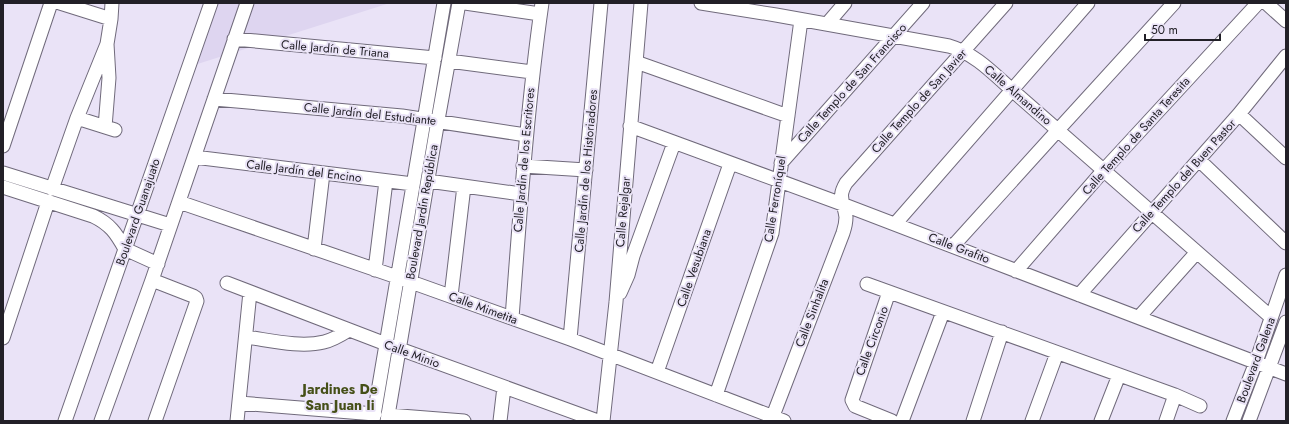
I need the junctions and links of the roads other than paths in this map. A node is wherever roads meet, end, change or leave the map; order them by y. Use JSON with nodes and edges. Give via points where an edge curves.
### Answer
{"nodes":[{"id":1,"x":51,"y":3,"type":"edge"},
{"id":2,"x":60,"y":3,"type":"edge"},
{"id":3,"x":112,"y":3,"type":"edge"},
{"id":4,"x":211,"y":3,"type":"edge"},
{"id":5,"x":247,"y":3,"type":"edge"},
{"id":6,"x":444,"y":3,"type":"edge"},
{"id":7,"x":459,"y":3,"type":"edge"},
{"id":8,"x":465,"y":3,"type":"edge"},
{"id":9,"x":601,"y":3,"type":"edge"},
{"id":10,"x":641,"y":3,"type":"edge"},
{"id":11,"x":701,"y":3,"type":"edge"},
{"id":12,"x":845,"y":3,"type":"edge"},
{"id":13,"x":923,"y":3,"type":"edge"},
{"id":14,"x":1006,"y":3,"type":"edge"},
{"id":15,"x":1088,"y":3,"type":"edge"},
{"id":16,"x":1174,"y":3,"type":"edge"},
{"id":17,"x":1258,"y":3,"type":"edge"},
{"id":18,"x":1266,"y":3,"type":"edge"},
{"id":19,"x":541,"y":8,"type":"edge"},
{"id":20,"x":776,"y":9,"type":"edge"},
{"id":21,"x":111,"y":20,"type":"junction"},
{"id":22,"x":801,"y":20,"type":"junction"},
{"id":23,"x":1286,"y":21,"type":"edge"},
{"id":24,"x":827,"y":24,"type":"junction"},
{"id":25,"x":894,"y":37,"type":"junction"},
{"id":26,"x":234,"y":39,"type":"junction"},
{"id":27,"x":107,"y":44,"type":"junction"},
{"id":28,"x":964,"y":51,"type":"junction"},
{"id":29,"x":1286,"y":56,"type":"edge"},
{"id":30,"x":435,"y":58,"type":"junction"},
{"id":31,"x":449,"y":61,"type":"junction"},
{"id":32,"x":636,"y":62,"type":"junction"},
{"id":33,"x":532,"y":72,"type":"junction"},
{"id":34,"x":1012,"y":90,"type":"junction"},
{"id":35,"x":214,"y":99,"type":"junction"},
{"id":36,"x":1239,"y":114,"type":"junction"},
{"id":37,"x":788,"y":116,"type":"junction"},
{"id":38,"x":77,"y":118,"type":"junction"},
{"id":39,"x":424,"y":118,"type":"junction"},
{"id":40,"x":438,"y":120,"type":"junction"},
{"id":41,"x":630,"y":126,"type":"junction"},
{"id":42,"x":1058,"y":130,"type":"junction"},
{"id":43,"x":526,"y":135,"type":"junction"},
{"id":44,"x":674,"y":143,"type":"junction"},
{"id":45,"x":3,"y":146,"type":"edge"},
{"id":46,"x":194,"y":158,"type":"junction"},
{"id":47,"x":1286,"y":158,"type":"edge"},
{"id":48,"x":1199,"y":160,"type":"junction"},
{"id":49,"x":781,"y":163,"type":"junction"},
{"id":50,"x":730,"y":164,"type":"junction"},
{"id":51,"x":523,"y":166,"type":"junction"},
{"id":52,"x":586,"y":170,"type":"junction"},
{"id":53,"x":1103,"y":171,"type":"junction"},
{"id":54,"x":3,"y":173,"type":"edge"},
{"id":55,"x":323,"y":173,"type":"junction"},
{"id":56,"x":386,"y":181,"type":"junction"},
{"id":57,"x":428,"y":181,"type":"junction"},
{"id":58,"x":778,"y":181,"type":"junction"},
{"id":59,"x":413,"y":184,"type":"junction"},
{"id":60,"x":464,"y":186,"type":"junction"},
{"id":61,"x":3,"y":187,"type":"edge"},
{"id":62,"x":52,"y":189,"type":"junction"},
{"id":63,"x":521,"y":194,"type":"junction"},
{"id":64,"x":48,"y":202,"type":"junction"},
{"id":65,"x":179,"y":202,"type":"junction"},
{"id":66,"x":842,"y":204,"type":"junction"},
{"id":67,"x":1152,"y":212,"type":"junction"},
{"id":68,"x":137,"y":215,"type":"junction"},
{"id":69,"x":895,"y":224,"type":"junction"},
{"id":70,"x":170,"y":225,"type":"junction"},
{"id":71,"x":1286,"y":243,"type":"edge"},
{"id":72,"x":953,"y":246,"type":"junction"},
{"id":73,"x":125,"y":249,"type":"junction"},
{"id":74,"x":314,"y":249,"type":"junction"},
{"id":75,"x":1197,"y":252,"type":"junction"},
{"id":76,"x":158,"y":264,"type":"junction"},
{"id":77,"x":375,"y":270,"type":"junction"},
{"id":78,"x":1016,"y":270,"type":"junction"},
{"id":79,"x":1286,"y":276,"type":"edge"},
{"id":80,"x":397,"y":277,"type":"junction"},
{"id":81,"x":152,"y":280,"type":"junction"},
{"id":82,"x":410,"y":282,"type":"junction"},
{"id":83,"x":227,"y":283,"type":"dead end"},
{"id":84,"x":867,"y":284,"type":"dead end"},
{"id":85,"x":250,"y":292,"type":"junction"},
{"id":86,"x":889,"y":292,"type":"junction"},
{"id":87,"x":1079,"y":295,"type":"junction"},
{"id":88,"x":451,"y":296,"type":"junction"},
{"id":89,"x":616,"y":302,"type":"junction"},
{"id":90,"x":943,"y":312,"type":"junction"},
{"id":91,"x":1271,"y":317,"type":"junction"},
{"id":92,"x":512,"y":318,"type":"junction"},
{"id":93,"x":1139,"y":318,"type":"junction"},
{"id":94,"x":1286,"y":322,"type":"edge"},
{"id":95,"x":349,"y":330,"type":"junction"},
{"id":96,"x":1002,"y":332,"type":"junction"},
{"id":97,"x":246,"y":337,"type":"junction"},
{"id":98,"x":3,"y":338,"type":"edge"},
{"id":99,"x":570,"y":339,"type":"junction"},
{"id":100,"x":386,"y":344,"type":"junction"},
{"id":101,"x":399,"y":349,"type":"junction"},
{"id":102,"x":1057,"y":353,"type":"junction"},
{"id":103,"x":610,"y":354,"type":"junction"},
{"id":104,"x":1256,"y":362,"type":"junction"},
{"id":105,"x":1269,"y":367,"type":"junction"},
{"id":106,"x":657,"y":372,"type":"junction"},
{"id":107,"x":1286,"y":374,"type":"edge"},
{"id":108,"x":1119,"y":375,"type":"junction"},
{"id":109,"x":504,"y":387,"type":"junction"},
{"id":110,"x":716,"y":395,"type":"junction"},
{"id":111,"x":1176,"y":395,"type":"junction"},
{"id":112,"x":239,"y":403,"type":"junction"},
{"id":113,"x":1200,"y":406,"type":"dead end"},
{"id":114,"x":563,"y":415,"type":"edge"},
{"id":115,"x":374,"y":418,"type":"edge"},
{"id":116,"x":387,"y":418,"type":"edge"},
{"id":117,"x":776,"y":420,"type":"edge"},
{"id":118,"x":65,"y":421,"type":"edge"},
{"id":119,"x":101,"y":421,"type":"edge"},
{"id":120,"x":155,"y":421,"type":"edge"},
{"id":121,"x":237,"y":421,"type":"edge"},
{"id":122,"x":464,"y":421,"type":"edge"},
{"id":123,"x":500,"y":421,"type":"edge"},
{"id":124,"x":598,"y":421,"type":"edge"},
{"id":125,"x":603,"y":421,"type":"edge"},
{"id":126,"x":892,"y":421,"type":"edge"},
{"id":127,"x":902,"y":421,"type":"edge"},
{"id":128,"x":972,"y":421,"type":"edge"},
{"id":129,"x":1032,"y":421,"type":"edge"},
{"id":130,"x":1101,"y":421,"type":"edge"},
{"id":131,"x":1166,"y":421,"type":"edge"},
{"id":132,"x":1233,"y":421,"type":"edge"},
{"id":133,"x":1249,"y":421,"type":"edge"}],
"edges":[{"from":1,"to":45,"type":"street"},
{"from":2,"to":21,"type":"street"},
{"from":3,"to":21,"type":"street"},
{"from":4,"to":68,"type":"street","name":"Boulevard Guanajuato"},
{"from":5,"to":26,"type":"street"},
{"from":6,"to":30,"type":"street","name":"Boulevard Jardín República"},
{"from":7,"to":31,"type":"street","name":"Boulevard Jardín República"},
{"from":8,"to":19,"type":"street"},
{"from":9,"to":52,"type":"street","name":"Calle Jardín de los Historiadores"},
{"from":10,"to":32,"type":"street","name":"Calle Rejalgar"},
{"from":11,"to":20,"type":"street","name":"Calle Almandino"},
{"from":12,"to":24,"type":"street"},
{"from":13,"to":25,"type":"street","name":"Calle Templo de San Francisco"},
{"from":14,"to":28,"type":"street","name":"Calle Templo de San Javier"},
{"from":15,"to":34,"type":"street"},
{"from":16,"to":42,"type":"street"},
{"from":17,"to":53,"type":"street","name":"Calle Templo de Santa Teresita"},
{"from":18,"to":23,"type":"street"},
{"from":19,"to":33,"type":"street","name":"Calle Jardín de los Escritores"},
{"from":20,"to":22,"type":"street","name":"Calle Almandino"},
{"from":21,"to":27,"type":"street"},
{"from":22,"to":24,"type":"street","name":"Calle Almandino"},
{"from":22,"to":37,"type":"street","name":"Calle Ferroníquel"},
{"from":24,"to":25,"type":"street","name":"Calle Almandino"},
{"from":25,"to":28,"type":"street","name":"Calle Almandino"},
{"from":25,"to":49,"type":"street","name":"Calle Templo de San Francisco"},
{"from":26,"to":30,"type":"street","name":"Calle Jardín de Triana"},
{"from":26,"to":35,"type":"street"},
{"from":27,"to":38,"type":"street"},
{"from":27,"to":38,"type":"street","via":[[110,128]]},
{"from":28,"to":34,"type":"street","name":"Calle Almandino"},
{"from":28,"to":66,"type":"street","name":"Calle Templo de San Javier","via":[[846,183],[842,190]]},
{"from":29,"to":36,"type":"street","name":"Calle Templo del Buen Pastor"},
{"from":30,"to":39,"type":"street","name":"Boulevard Jardín República"},
{"from":31,"to":33,"type":"street"},
{"from":31,"to":40,"type":"street","name":"Boulevard Jardín República"},
{"from":32,"to":37,"type":"street"},
{"from":32,"to":41,"type":"street","name":"Calle Rejalgar"},
{"from":33,"to":43,"type":"street","name":"Calle Jardín de los Escritores"},
{"from":34,"to":42,"type":"street","name":"Calle Almandino"},
{"from":34,"to":69,"type":"street"},
{"from":35,"to":39,"type":"street","name":"Calle Jardín del Estudiante"},
{"from":35,"to":46,"type":"street"},
{"from":36,"to":47,"type":"street"},
{"from":36,"to":48,"type":"street","name":"Calle Templo del Buen Pastor"},
{"from":37,"to":49,"type":"street","name":"Calle Ferroníquel"},
{"from":38,"to":62,"type":"street"},
{"from":39,"to":40,"type":"street","name":"Calle Jardín del Estudiante"},
{"from":39,"to":59,"type":"street","name":"Boulevard Jardín República"},
{"from":40,"to":43,"type":"street","name":"Calle Jardín del Estudiante"},
{"from":40,"to":57,"type":"street","name":"Boulevard Jardín República"},
{"from":41,"to":44,"type":"street","name":"Calle Grafito"},
{"from":41,"to":89,"type":"street","name":"Calle Rejalgar"},
{"from":42,"to":53,"type":"street","name":"Calle Almandino"},
{"from":42,"to":72,"type":"street"},
{"from":43,"to":51,"type":"street","name":"Calle Jardín de los Escritores"},
{"from":44,"to":50,"type":"street","name":"Calle Grafito"},
{"from":44,"to":89,"type":"street","via":[[628,275]]},
{"from":46,"to":55,"type":"street","name":"Calle Jardín del Encino"},
{"from":46,"to":65,"type":"street"},
{"from":48,"to":67,"type":"street","name":"Calle Templo del Buen Pastor"},
{"from":48,"to":71,"type":"street"},
{"from":49,"to":58,"type":"street","name":"Calle Ferroníquel"},
{"from":50,"to":58,"type":"street","name":"Calle Grafito"},
{"from":50,"to":106,"type":"street","name":"Calle Vesubiana"},
{"from":51,"to":52,"type":"street"},
{"from":51,"to":63,"type":"street","name":"Calle Jardín de los Escritores"},
{"from":52,"to":99,"type":"street","name":"Calle Jardín de los Historiadores"},
{"from":53,"to":67,"type":"street","name":"Calle Almandino"},
{"from":53,"to":78,"type":"street","name":"Calle Templo de Santa Teresita"},
{"from":54,"to":62,"type":"street"},
{"from":55,"to":56,"type":"street","name":"Calle Jardín del Encino"},
{"from":55,"to":74,"type":"street"},
{"from":56,"to":59,"type":"street","name":"Calle Jardín del Encino"},
{"from":56,"to":77,"type":"street"},
{"from":57,"to":60,"type":"street"},
{"from":57,"to":82,"type":"street","name":"Boulevard Jardín República"},
{"from":58,"to":66,"type":"street","name":"Calle Grafito"},
{"from":58,"to":110,"type":"street","name":"Calle Ferroníquel","via":[[774,219],[767,248]]},
{"from":59,"to":80,"type":"street","name":"Boulevard Jardín República"},
{"from":60,"to":63,"type":"street"},
{"from":60,"to":88,"type":"street"},
{"from":61,"to":64,"type":"street"},
{"from":62,"to":68,"type":"street"},
{"from":63,"to":92,"type":"street","name":"Calle Jardín de los Escritores"},
{"from":64,"to":73,"type":"street","via":[[104,221]]},
{"from":64,"to":98,"type":"street"},
{"from":65,"to":70,"type":"street"},
{"from":65,"to":74,"type":"street","name":"Calle Mimetita"},
{"from":66,"to":69,"type":"street","name":"Calle Grafito"},
{"from":66,"to":117,"type":"street","name":"Calle Sinhalita","via":[[846,218],[843,233]]},
{"from":67,"to":75,"type":"street","name":"Calle Almandino"},
{"from":67,"to":87,"type":"street","name":"Calle Templo del Buen Pastor"},
{"from":68,"to":70,"type":"street"},
{"from":68,"to":73,"type":"street","name":"Boulevard Guanajuato"},
{"from":69,"to":72,"type":"street","name":"Calle Grafito"},
{"from":70,"to":76,"type":"street"},
{"from":72,"to":78,"type":"street","name":"Calle Grafito"},
{"from":73,"to":76,"type":"street"},
{"from":73,"to":118,"type":"street","name":"Boulevard Guanajuato"},
{"from":74,"to":77,"type":"street","name":"Calle Mimetita"},
{"from":75,"to":91,"type":"street","name":"Calle Almandino"},
{"from":75,"to":93,"type":"street"},
{"from":76,"to":81,"type":"street"},
{"from":77,"to":80,"type":"street","name":"Calle Mimetita"},
{"from":78,"to":87,"type":"street","name":"Calle Grafito"},
{"from":79,"to":91,"type":"street","name":"Boulevard Galena"},
{"from":80,"to":82,"type":"street","name":"Calle Mimetita"},
{"from":80,"to":100,"type":"street","name":"Boulevard Jardín República"},
{"from":81,"to":119,"type":"street"},
{"from":81,"to":120,"type":"street","via":[[193,296],[197,301]]},
{"from":82,"to":88,"type":"street","name":"Calle Mimetita"},
{"from":82,"to":101,"type":"street","name":"Boulevard Jardín República"},
{"from":83,"to":85,"type":"street","name":"Calle Minio"},
{"from":84,"to":86,"type":"street"},
{"from":85,"to":95,"type":"street","name":"Calle Minio"},
{"from":85,"to":97,"type":"street"},
{"from":86,"to":90,"type":"street","name":"Calle Circonio"},
{"from":86,"to":126,"type":"street","name":"Calle Circonio","via":[[852,400],[855,406]]},
{"from":87,"to":93,"type":"street","name":"Calle Grafito"},
{"from":88,"to":92,"type":"street","name":"Calle Mimetita"},
{"from":89,"to":103,"type":"street","name":"Calle Rejalgar"},
{"from":90,"to":96,"type":"street","name":"Calle Circonio"},
{"from":90,"to":127,"type":"street"},
{"from":91,"to":104,"type":"street","name":"Boulevard Galena"},
{"from":92,"to":99,"type":"street","name":"Calle Mimetita"},
{"from":93,"to":104,"type":"street","name":"Calle Grafito"},
{"from":94,"to":105,"type":"street","name":"Boulevard Galena"},
{"from":95,"to":97,"type":"street","via":[[332,340],[314,344]]},
{"from":95,"to":100,"type":"street","name":"Calle Minio"},
{"from":96,"to":102,"type":"street","name":"Calle Circonio"},
{"from":96,"to":128,"type":"street"},
{"from":97,"to":112,"type":"street"},
{"from":99,"to":103,"type":"street","name":"Calle Mimetita"},
{"from":100,"to":101,"type":"street","name":"Calle Minio"},
{"from":100,"to":115,"type":"street","name":"Boulevard Jardín República"},
{"from":101,"to":109,"type":"street","name":"Calle Minio"},
{"from":101,"to":116,"type":"street","name":"Boulevard Jardín República"},
{"from":102,"to":108,"type":"street","name":"Calle Circonio"},
{"from":102,"to":129,"type":"street"},
{"from":103,"to":106,"type":"street","name":"Calle Mimetita"},
{"from":103,"to":125,"type":"street","name":"Calle Rejalgar"},
{"from":104,"to":105,"type":"street","name":"Calle Grafito"},
{"from":104,"to":132,"type":"street","name":"Boulevard Galena"},
{"from":105,"to":107,"type":"street","name":"Calle Grafito"},
{"from":105,"to":133,"type":"street","name":"Boulevard Galena"},
{"from":106,"to":110,"type":"street","name":"Calle Mimetita"},
{"from":108,"to":111,"type":"street","name":"Calle Circonio"},
{"from":108,"to":130,"type":"street"},
{"from":109,"to":114,"type":"street","name":"Calle Minio"},
{"from":109,"to":123,"type":"street"},
{"from":110,"to":117,"type":"street","name":"Calle Mimetita"},
{"from":111,"to":113,"type":"street","name":"Calle Circonio"},
{"from":111,"to":131,"type":"street"},
{"from":112,"to":115,"type":"street"},
{"from":112,"to":121,"type":"street"},
{"from":114,"to":124,"type":"street","name":"Calle Minio"},
{"from":116,"to":122,"type":"street"}]}
